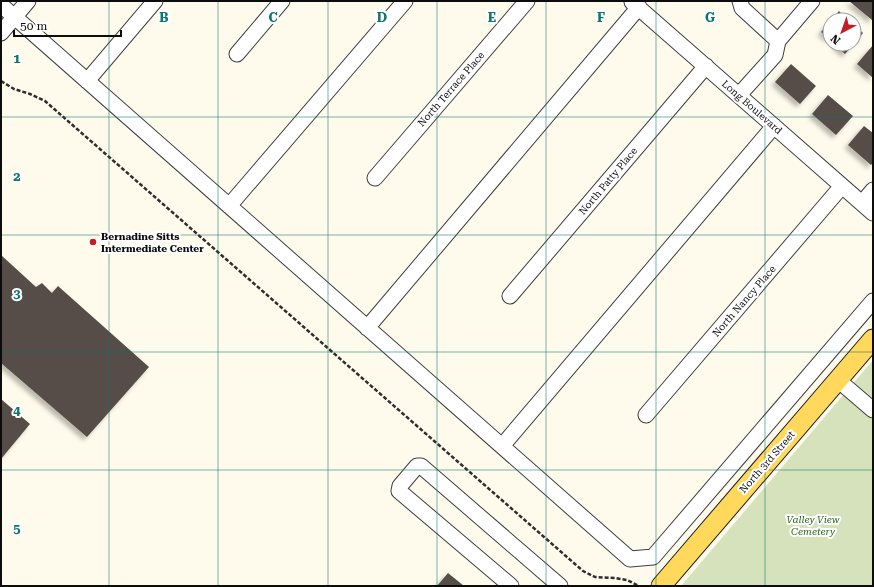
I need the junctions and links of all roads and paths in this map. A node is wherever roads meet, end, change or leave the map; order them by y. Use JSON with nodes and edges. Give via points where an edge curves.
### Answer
{"nodes":[{"id":1,"x":28,"y":1,"type":"edge"},
{"id":2,"x":155,"y":1,"type":"edge"},
{"id":3,"x":282,"y":1,"type":"edge"},
{"id":4,"x":405,"y":1,"type":"edge"},
{"id":5,"x":526,"y":1,"type":"edge"},
{"id":6,"x":740,"y":1,"type":"edge"},
{"id":7,"x":812,"y":1,"type":"edge"},
{"id":8,"x":635,"y":4,"type":"edge"},
{"id":9,"x":1,"y":5,"type":"edge"},
{"id":10,"x":14,"y":17,"type":"junction"},
{"id":11,"x":1,"y":33,"type":"edge"},
{"id":12,"x":778,"y":41,"type":"junction"},
{"id":13,"x":237,"y":54,"type":"dead end"},
{"id":14,"x":706,"y":66,"type":"junction"},
{"id":15,"x":1,"y":81,"type":"edge"},
{"id":16,"x":87,"y":81,"type":"junction"},
{"id":17,"x":739,"y":95,"type":"junction"},
{"id":18,"x":774,"y":126,"type":"junction"},
{"id":19,"x":375,"y":178,"type":"dead end"},
{"id":20,"x":842,"y":186,"type":"junction"},
{"id":21,"x":873,"y":190,"type":"edge"},
{"id":22,"x":862,"y":203,"type":"junction"},
{"id":23,"x":229,"y":206,"type":"junction"},
{"id":24,"x":873,"y":213,"type":"edge"},
{"id":25,"x":510,"y":296,"type":"dead end"},
{"id":26,"x":873,"y":301,"type":"edge"},
{"id":27,"x":368,"y":328,"type":"junction"},
{"id":28,"x":873,"y":338,"type":"edge"},
{"id":29,"x":838,"y":380,"type":"junction"},
{"id":30,"x":873,"y":410,"type":"edge"},
{"id":31,"x":646,"y":415,"type":"dead end"},
{"id":32,"x":502,"y":446,"type":"junction"},
{"id":33,"x":556,"y":585,"type":"edge"},
{"id":34,"x":511,"y":586,"type":"edge"},
{"id":35,"x":639,"y":586,"type":"edge"},
{"id":36,"x":661,"y":586,"type":"edge"}],
"edges":[{"from":1,"to":10,"type":"street"},
{"from":2,"to":16,"type":"street"},
{"from":3,"to":13,"type":"street"},
{"from":4,"to":23,"type":"street"},
{"from":5,"to":19,"type":"street","name":"North Terrace Place"},
{"from":6,"to":12,"type":"street","via":[[742,8]]},
{"from":7,"to":12,"type":"street"},
{"from":8,"to":14,"type":"street","name":"Long Boulevard"},
{"from":8,"to":27,"type":"street"},
{"from":9,"to":10,"type":"street"},
{"from":10,"to":11,"type":"street"},
{"from":10,"to":16,"type":"street"},
{"from":12,"to":17,"type":"street","via":[[775,55]]},
{"from":14,"to":17,"type":"street","name":"Long Boulevard"},
{"from":14,"to":25,"type":"street","name":"North Patty Place"},
{"from":15,"to":35,"type":"path","via":[[45,101],[583,571],[595,577],[627,580]]},
{"from":16,"to":23,"type":"street"},
{"from":17,"to":18,"type":"street","name":"Long Boulevard"},
{"from":18,"to":20,"type":"street","name":"Long Boulevard"},
{"from":18,"to":32,"type":"street"},
{"from":20,"to":22,"type":"street","name":"Long Boulevard"},
{"from":20,"to":31,"type":"street","name":"North Nancy Place"},
{"from":21,"to":22,"type":"street"},
{"from":22,"to":24,"type":"street","name":"Long Boulevard"},
{"from":23,"to":27,"type":"street"},
{"from":26,"to":32,"type":"street","via":[[653,557],[630,559]]},
{"from":27,"to":32,"type":"street"},
{"from":28,"to":29,"type":"main road","name":"North 3rd Street"},
{"from":29,"to":30,"type":"street"},
{"from":29,"to":36,"type":"main road","name":"North 3rd Street"},
{"from":33,"to":34,"type":"street","via":[[421,466],[417,466],[400,486],[400,491]]}]}
